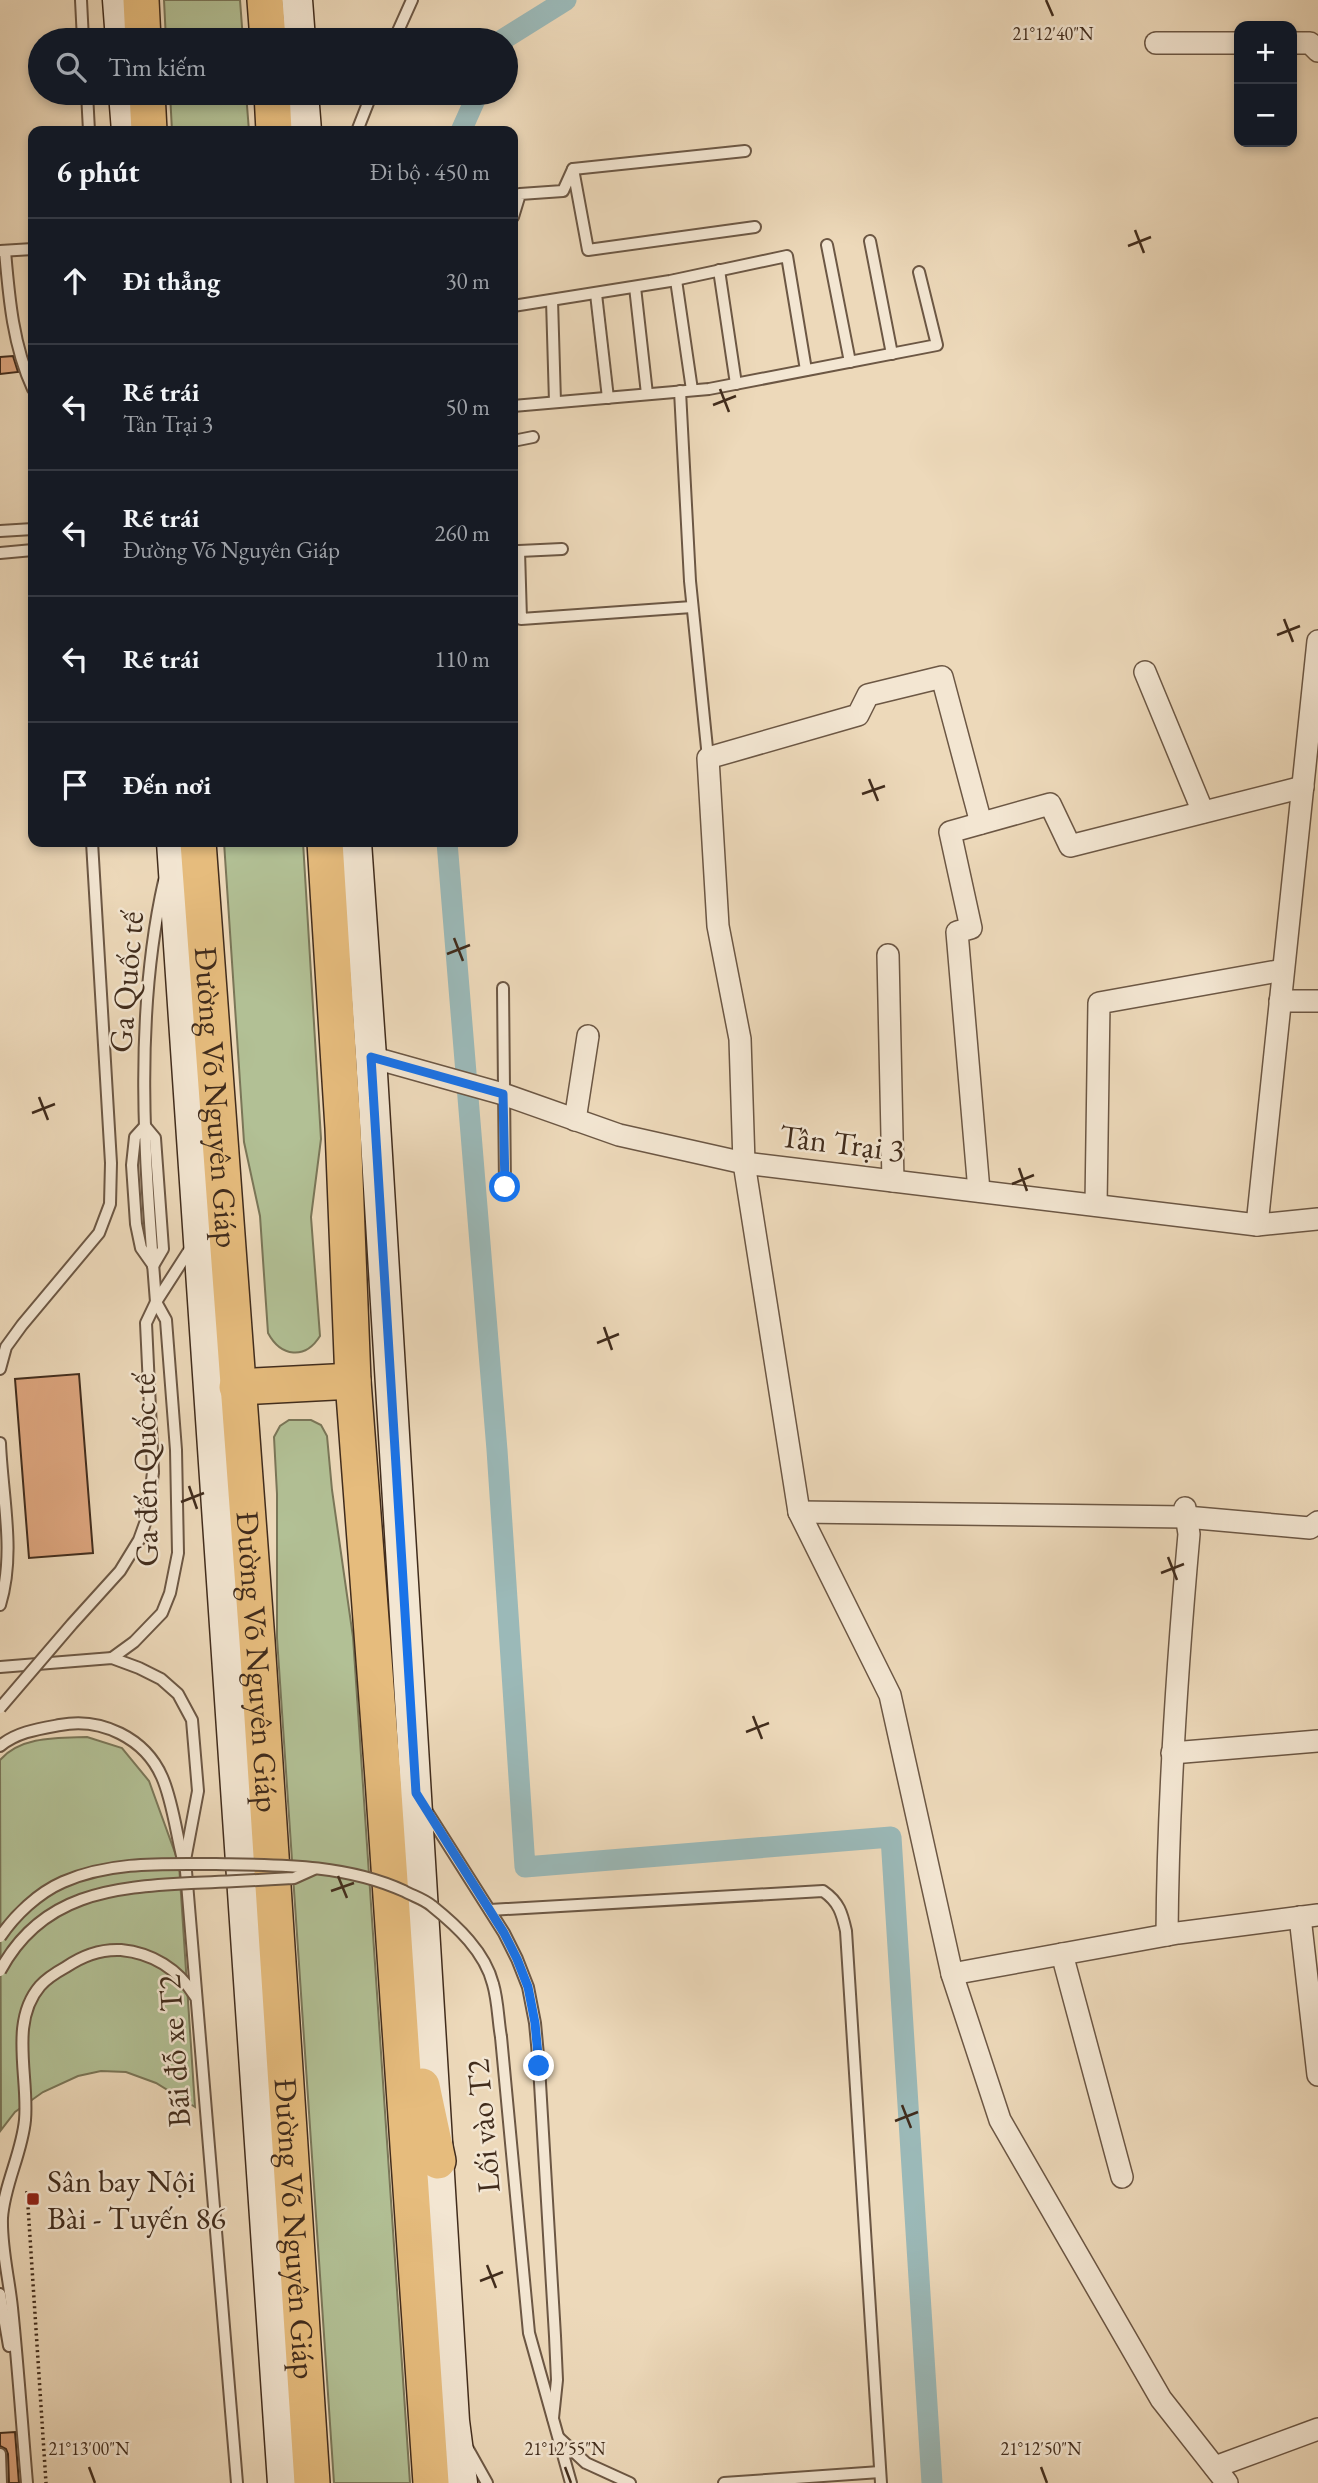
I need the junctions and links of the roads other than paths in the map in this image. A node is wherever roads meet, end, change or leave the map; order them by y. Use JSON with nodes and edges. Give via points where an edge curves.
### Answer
{"nodes":[{"id":1,"x":81,"y":0,"type":"edge"},
{"id":2,"x":118,"y":0,"type":"edge"},
{"id":3,"x":141,"y":0,"type":"edge"},
{"id":4,"x":265,"y":0,"type":"edge"},
{"id":5,"x":297,"y":0,"type":"edge"},
{"id":6,"x":412,"y":0,"type":"edge"},
{"id":7,"x":82,"y":28,"type":"edge"},
{"id":8,"x":120,"y":28,"type":"edge"},
{"id":9,"x":142,"y":28,"type":"edge"},
{"id":10,"x":267,"y":28,"type":"edge"},
{"id":11,"x":299,"y":28,"type":"edge"},
{"id":12,"x":399,"y":28,"type":"edge"},
{"id":13,"x":1156,"y":43,"type":"dead end"},
{"id":14,"x":1234,"y":43,"type":"edge"},
{"id":15,"x":1297,"y":43,"type":"edge"},
{"id":16,"x":1318,"y":51,"type":"edge"},
{"id":17,"x":88,"y":105,"type":"edge"},
{"id":18,"x":125,"y":105,"type":"edge"},
{"id":19,"x":148,"y":105,"type":"edge"},
{"id":20,"x":273,"y":105,"type":"edge"},
{"id":21,"x":304,"y":105,"type":"edge"},
{"id":22,"x":367,"y":105,"type":"edge"},
{"id":23,"x":89,"y":126,"type":"edge"},
{"id":24,"x":127,"y":126,"type":"edge"},
{"id":25,"x":149,"y":126,"type":"edge"},
{"id":26,"x":274,"y":126,"type":"edge"},
{"id":27,"x":306,"y":126,"type":"edge"},
{"id":28,"x":359,"y":126,"type":"edge"},
{"id":29,"x":745,"y":151,"type":"dead end"},
{"id":30,"x":573,"y":169,"type":"junction"},
{"id":31,"x":518,"y":201,"type":"edge"},
{"id":32,"x":755,"y":227,"type":"dead end"},
{"id":33,"x":870,"y":241,"type":"dead end"},
{"id":34,"x":827,"y":245,"type":"dead end"},
{"id":35,"x":28,"y":249,"type":"edge"},
{"id":36,"x":2,"y":251,"type":"edge"},
{"id":37,"x":719,"y":270,"type":"junction"},
{"id":38,"x":919,"y":272,"type":"dead end"},
{"id":39,"x":676,"y":280,"type":"junction"},
{"id":40,"x":635,"y":287,"type":"junction"},
{"id":41,"x":4,"y":291,"type":"edge"},
{"id":42,"x":596,"y":294,"type":"junction"},
{"id":43,"x":552,"y":300,"type":"junction"},
{"id":44,"x":518,"y":305,"type":"edge"},
{"id":45,"x":892,"y":354,"type":"junction"},
{"id":46,"x":850,"y":362,"type":"junction"},
{"id":47,"x":806,"y":370,"type":"junction"},
{"id":48,"x":28,"y":378,"type":"edge"},
{"id":49,"x":736,"y":384,"type":"junction"},
{"id":50,"x":692,"y":390,"type":"junction"},
{"id":51,"x":680,"y":391,"type":"junction"},
{"id":52,"x":647,"y":394,"type":"junction"},
{"id":53,"x":608,"y":398,"type":"junction"},
{"id":54,"x":555,"y":402,"type":"junction"},
{"id":55,"x":518,"y":406,"type":"edge"},
{"id":56,"x":533,"y":437,"type":"dead end"},
{"id":57,"x":518,"y":440,"type":"edge"},
{"id":58,"x":28,"y":529,"type":"edge"},
{"id":59,"x":0,"y":531,"type":"edge"},
{"id":60,"x":562,"y":549,"type":"dead end"},
{"id":61,"x":28,"y":550,"type":"edge"},
{"id":62,"x":518,"y":552,"type":"edge"},
{"id":63,"x":0,"y":553,"type":"edge"},
{"id":64,"x":518,"y":579,"type":"edge"},
{"id":65,"x":692,"y":607,"type":"junction"},
{"id":66,"x":1318,"y":641,"type":"edge"},
{"id":67,"x":1145,"y":673,"type":"dead end"},
{"id":68,"x":708,"y":758,"type":"junction"},
{"id":69,"x":1303,"y":786,"type":"junction"},
{"id":70,"x":1203,"y":812,"type":"junction"},
{"id":71,"x":981,"y":823,"type":"junction"},
{"id":72,"x":92,"y":847,"type":"edge"},
{"id":73,"x":178,"y":847,"type":"edge"},
{"id":74,"x":179,"y":847,"type":"edge"},
{"id":75,"x":180,"y":847,"type":"edge"},
{"id":76,"x":325,"y":847,"type":"edge"},
{"id":77,"x":355,"y":847,"type":"edge"},
{"id":78,"x":888,"y":956,"type":"dead end"},
{"id":79,"x":1283,"y":970,"type":"junction"},
{"id":80,"x":503,"y":988,"type":"dead end"},
{"id":81,"x":1280,"y":1001,"type":"junction"},
{"id":82,"x":1318,"y":1002,"type":"edge"},
{"id":83,"x":588,"y":1036,"type":"dead end"},
{"id":84,"x":371,"y":1057,"type":"junction"},
{"id":85,"x":503,"y":1094,"type":"junction"},
{"id":86,"x":575,"y":1120,"type":"junction"},
{"id":87,"x":145,"y":1126,"type":"junction"},
{"id":88,"x":744,"y":1163,"type":"junction"},
{"id":89,"x":893,"y":1181,"type":"junction"},
{"id":90,"x":505,"y":1187,"type":"dead end"},
{"id":91,"x":979,"y":1191,"type":"junction"},
{"id":92,"x":1096,"y":1205,"type":"junction"},
{"id":93,"x":1318,"y":1219,"type":"edge"},
{"id":94,"x":1257,"y":1225,"type":"junction"},
{"id":95,"x":198,"y":1236,"type":"junction"},
{"id":96,"x":153,"y":1266,"type":"junction"},
{"id":97,"x":156,"y":1302,"type":"junction"},
{"id":98,"x":0,"y":1369,"type":"edge"},
{"id":99,"x":353,"y":1381,"type":"junction"},
{"id":100,"x":237,"y":1387,"type":"junction"},
{"id":101,"x":0,"y":1443,"type":"edge"},
{"id":102,"x":799,"y":1512,"type":"junction"},
{"id":103,"x":1186,"y":1513,"type":"junction"},
{"id":104,"x":1318,"y":1522,"type":"edge"},
{"id":105,"x":0,"y":1605,"type":"edge"},
{"id":106,"x":112,"y":1658,"type":"junction"},
{"id":107,"x":1,"y":1667,"type":"edge"},
{"id":108,"x":0,"y":1708,"type":"edge"},
{"id":109,"x":1318,"y":1741,"type":"edge"},
{"id":110,"x":0,"y":1746,"type":"edge"},
{"id":111,"x":1172,"y":1753,"type":"junction"},
{"id":112,"x":416,"y":1793,"type":"junction"},
{"id":113,"x":184,"y":1866,"type":"junction"},
{"id":114,"x":314,"y":1869,"type":"junction"},
{"id":115,"x":490,"y":1910,"type":"junction"},
{"id":116,"x":1309,"y":1916,"type":"edge"},
{"id":117,"x":1167,"y":1935,"type":"junction"},
{"id":118,"x":0,"y":1937,"type":"edge"},
{"id":119,"x":395,"y":1948,"type":"junction"},
{"id":120,"x":1062,"y":1954,"type":"junction"},
{"id":121,"x":0,"y":1970,"type":"edge"},
{"id":122,"x":952,"y":1974,"type":"junction"},
{"id":123,"x":196,"y":1998,"type":"junction"},
{"id":124,"x":1318,"y":2075,"type":"edge"},
{"id":125,"x":438,"y":2161,"type":"junction"},
{"id":126,"x":1122,"y":2177,"type":"dead end"},
{"id":127,"x":1,"y":2234,"type":"edge"},
{"id":128,"x":0,"y":2294,"type":"edge"},
{"id":129,"x":552,"y":2418,"type":"junction"},
{"id":130,"x":454,"y":2421,"type":"junction"},
{"id":131,"x":1318,"y":2429,"type":"edge"},
{"id":132,"x":558,"y":2437,"type":"junction"},
{"id":133,"x":0,"y":2454,"type":"edge"},
{"id":134,"x":1221,"y":2475,"type":"edge"},
{"id":135,"x":881,"y":2478,"type":"edge"},
{"id":136,"x":1,"y":2483,"type":"edge"},
{"id":137,"x":25,"y":2483,"type":"edge"},
{"id":138,"x":237,"y":2483,"type":"edge"},
{"id":139,"x":284,"y":2483,"type":"edge"},
{"id":140,"x":312,"y":2483,"type":"edge"},
{"id":141,"x":431,"y":2483,"type":"edge"},
{"id":142,"x":462,"y":2483,"type":"edge"},
{"id":143,"x":487,"y":2483,"type":"edge"},
{"id":144,"x":571,"y":2483,"type":"edge"},
{"id":145,"x":630,"y":2483,"type":"edge"},
{"id":146,"x":724,"y":2483,"type":"edge"}],
"edges":[{"from":1,"to":7,"type":"lane"},
{"from":2,"to":8,"type":"main road"},
{"from":3,"to":9,"type":"highway"},
{"from":4,"to":10,"type":"highway"},
{"from":5,"to":11,"type":"main road"},
{"from":6,"to":12,"type":"lane"},
{"from":13,"to":14,"type":"street"},
{"from":15,"to":16,"type":"street","via":[[1310,43]]},
{"from":17,"to":23,"type":"lane"},
{"from":18,"to":24,"type":"main road"},
{"from":19,"to":25,"type":"highway"},
{"from":20,"to":26,"type":"highway"},
{"from":21,"to":27,"type":"main road"},
{"from":22,"to":28,"type":"lane"},
{"from":29,"to":30,"type":"lane"},
{"from":30,"to":31,"type":"lane","via":[[563,191],[520,194]]},
{"from":30,"to":32,"type":"lane","via":[[588,250]]},
{"from":33,"to":45,"type":"lane"},
{"from":34,"to":46,"type":"lane"},
{"from":35,"to":36,"type":"lane"},
{"from":36,"to":41,"type":"lane"},
{"from":37,"to":39,"type":"lane"},
{"from":37,"to":47,"type":"lane","via":[[787,256]]},
{"from":37,"to":49,"type":"lane"},
{"from":38,"to":45,"type":"lane","via":[[937,345]]},
{"from":39,"to":40,"type":"lane"},
{"from":39,"to":50,"type":"lane"},
{"from":40,"to":42,"type":"lane"},
{"from":40,"to":52,"type":"lane"},
{"from":41,"to":48,"type":"lane"},
{"from":42,"to":43,"type":"lane"},
{"from":42,"to":53,"type":"lane"},
{"from":43,"to":44,"type":"lane"},
{"from":43,"to":54,"type":"lane"},
{"from":45,"to":46,"type":"lane"},
{"from":46,"to":47,"type":"lane"},
{"from":47,"to":49,"type":"lane"},
{"from":49,"to":50,"type":"lane"},
{"from":50,"to":51,"type":"lane"},
{"from":51,"to":52,"type":"lane"},
{"from":51,"to":65,"type":"lane"},
{"from":52,"to":53,"type":"lane"},
{"from":53,"to":54,"type":"lane"},
{"from":54,"to":55,"type":"lane"},
{"from":56,"to":57,"type":"lane"},
{"from":58,"to":59,"type":"lane"},
{"from":60,"to":62,"type":"lane"},
{"from":61,"to":63,"type":"lane"},
{"from":64,"to":65,"type":"lane","via":[[521,619]]},
{"from":65,"to":68,"type":"lane"},
{"from":66,"to":69,"type":"street"},
{"from":67,"to":70,"type":"street"},
{"from":68,"to":71,"type":"street","via":[[858,715],[868,695],[942,677]]},
{"from":68,"to":88,"type":"street","via":[[718,926],[740,1039]]},
{"from":69,"to":70,"type":"street"},
{"from":69,"to":79,"type":"street"},
{"from":70,"to":71,"type":"street","via":[[1070,846],[1050,804]]},
{"from":71,"to":91,"type":"street","via":[[950,832],[971,928],[957,932]]},
{"from":72,"to":98,"type":"lane","via":[[110,1204],[99,1233],[6,1347]]},
{"from":73,"to":87,"type":"lane","name":"Ga Quốc tế","via":[[151,942]]},
{"from":74,"to":95,"type":"main road","name":"Đường Võ Nguyên Giáp"},
{"from":75,"to":100,"type":"highway","name":"Đường Võ Nguyên Giáp"},
{"from":76,"to":99,"type":"highway"},
{"from":77,"to":84,"type":"main road"},
{"from":78,"to":89,"type":"street"},
{"from":79,"to":81,"type":"street"},
{"from":79,"to":92,"type":"street","via":[[1099,1003]]},
{"from":80,"to":85,"type":"lane"},
{"from":81,"to":82,"type":"street"},
{"from":81,"to":94,"type":"street"},
{"from":83,"to":86,"type":"street"},
{"from":84,"to":85,"type":"street","name":"Tân Trại 3"},
{"from":84,"to":112,"type":"main road"},
{"from":85,"to":86,"type":"street","name":"Tân Trại 3"},
{"from":85,"to":90,"type":"lane"},
{"from":86,"to":88,"type":"street","name":"Tân Trại 3","via":[[619,1135]]},
{"from":87,"to":96,"type":"lane","name":"Ga Quốc tế","via":[[155,1138],[163,1249]]},
{"from":87,"to":96,"type":"lane","name":"Ga Quốc tế","via":[[135,1137],[132,1165],[136,1224],[141,1248]]},
{"from":88,"to":89,"type":"street","name":"Tân Trại 3"},
{"from":88,"to":102,"type":"street"},
{"from":89,"to":91,"type":"street","name":"Tân Trại 3"},
{"from":91,"to":92,"type":"street","name":"Tân Trại 3"},
{"from":92,"to":94,"type":"street","name":"Tân Trại 3"},
{"from":93,"to":94,"type":"street","name":"Tân Trại 3"},
{"from":95,"to":97,"type":"lane"},
{"from":95,"to":139,"type":"main road","name":"Đường Võ Nguyên Giáp"},
{"from":96,"to":97,"type":"lane","name":"Ga Quốc tế"},
{"from":97,"to":106,"type":"lane","name":"Ga đến Quốc tế","via":[[166,1320],[178,1553],[162,1614]]},
{"from":97,"to":108,"type":"lane","bridge":true,"via":[[146,1323],[153,1472],[148,1516],[139,1540],[120,1572]]},
{"from":99,"to":100,"type":"highway"},
{"from":99,"to":119,"type":"highway"},
{"from":100,"to":140,"type":"highway","name":"Đường Võ Nguyên Giáp"},
{"from":101,"to":105,"type":"lane","via":[[8,1548]]},
{"from":102,"to":103,"type":"street"},
{"from":102,"to":122,"type":"street","via":[[890,1695]]},
{"from":103,"to":104,"type":"street","via":[[1310,1528]]},
{"from":103,"to":111,"type":"street","via":[[1189,1534]]},
{"from":106,"to":107,"type":"lane"},
{"from":106,"to":113,"type":"lane","via":[[161,1679],[178,1695],[192,1720],[198,1791]]},
{"from":109,"to":111,"type":"street"},
{"from":110,"to":113,"type":"lane","via":[[32,1730],[69,1723],[99,1725],[137,1742],[162,1776]]},
{"from":111,"to":117,"type":"street"},
{"from":112,"to":115,"type":"lane"},
{"from":112,"to":125,"type":"main road"},
{"from":113,"to":123,"type":"lane","name":"Bãi đỗ xe T2"},
{"from":114,"to":118,"type":"lane","bridge":true,"via":[[154,1864],[108,1869],[45,1891]]},
{"from":114,"to":121,"type":"lane","bridge":true,"via":[[294,1878],[99,1892],[67,1904],[28,1931]]},
{"from":114,"to":129,"type":"lane","name":"Lối vào T2","bridge":true,"via":[[381,1881],[430,1904],[484,1960],[494,1985],[501,2037],[530,2333]]},
{"from":115,"to":129,"type":"lane","via":[[517,1959],[535,2023],[557,2380]]},
{"from":115,"to":135,"type":"lane","via":[[823,1891],[836,1900],[846,1931]]},
{"from":116,"to":117,"type":"street"},
{"from":116,"to":124,"type":"street"},
{"from":117,"to":120,"type":"street"},
{"from":119,"to":125,"type":"highway"},
{"from":119,"to":141,"type":"highway"},
{"from":120,"to":122,"type":"street"},
{"from":120,"to":126,"type":"street"},
{"from":122,"to":134,"type":"street","via":[[1000,2120],[1161,2399]]},
{"from":123,"to":127,"type":"lane","via":[[171,1969],[131,1951],[88,1955],[40,1985],[24,2019],[25,2118],[4,2202]]},
{"from":123,"to":138,"type":"lane","name":"Bãi đỗ xe T2"},
{"from":125,"to":130,"type":"main road"},
{"from":127,"to":137,"type":"lane","via":[[13,2320]]},
{"from":128,"to":137,"type":"lane"},
{"from":129,"to":132,"type":"lane","name":"Lối vào T2"},
{"from":130,"to":142,"type":"main road"},
{"from":130,"to":143,"type":"lane"},
{"from":131,"to":134,"type":"street"},
{"from":132,"to":144,"type":"lane","name":"Lối vào T2"},
{"from":132,"to":145,"type":"lane","via":[[586,2463]]},
{"from":133,"to":136,"type":"lane"},
{"from":135,"to":146,"type":"lane"}]}
